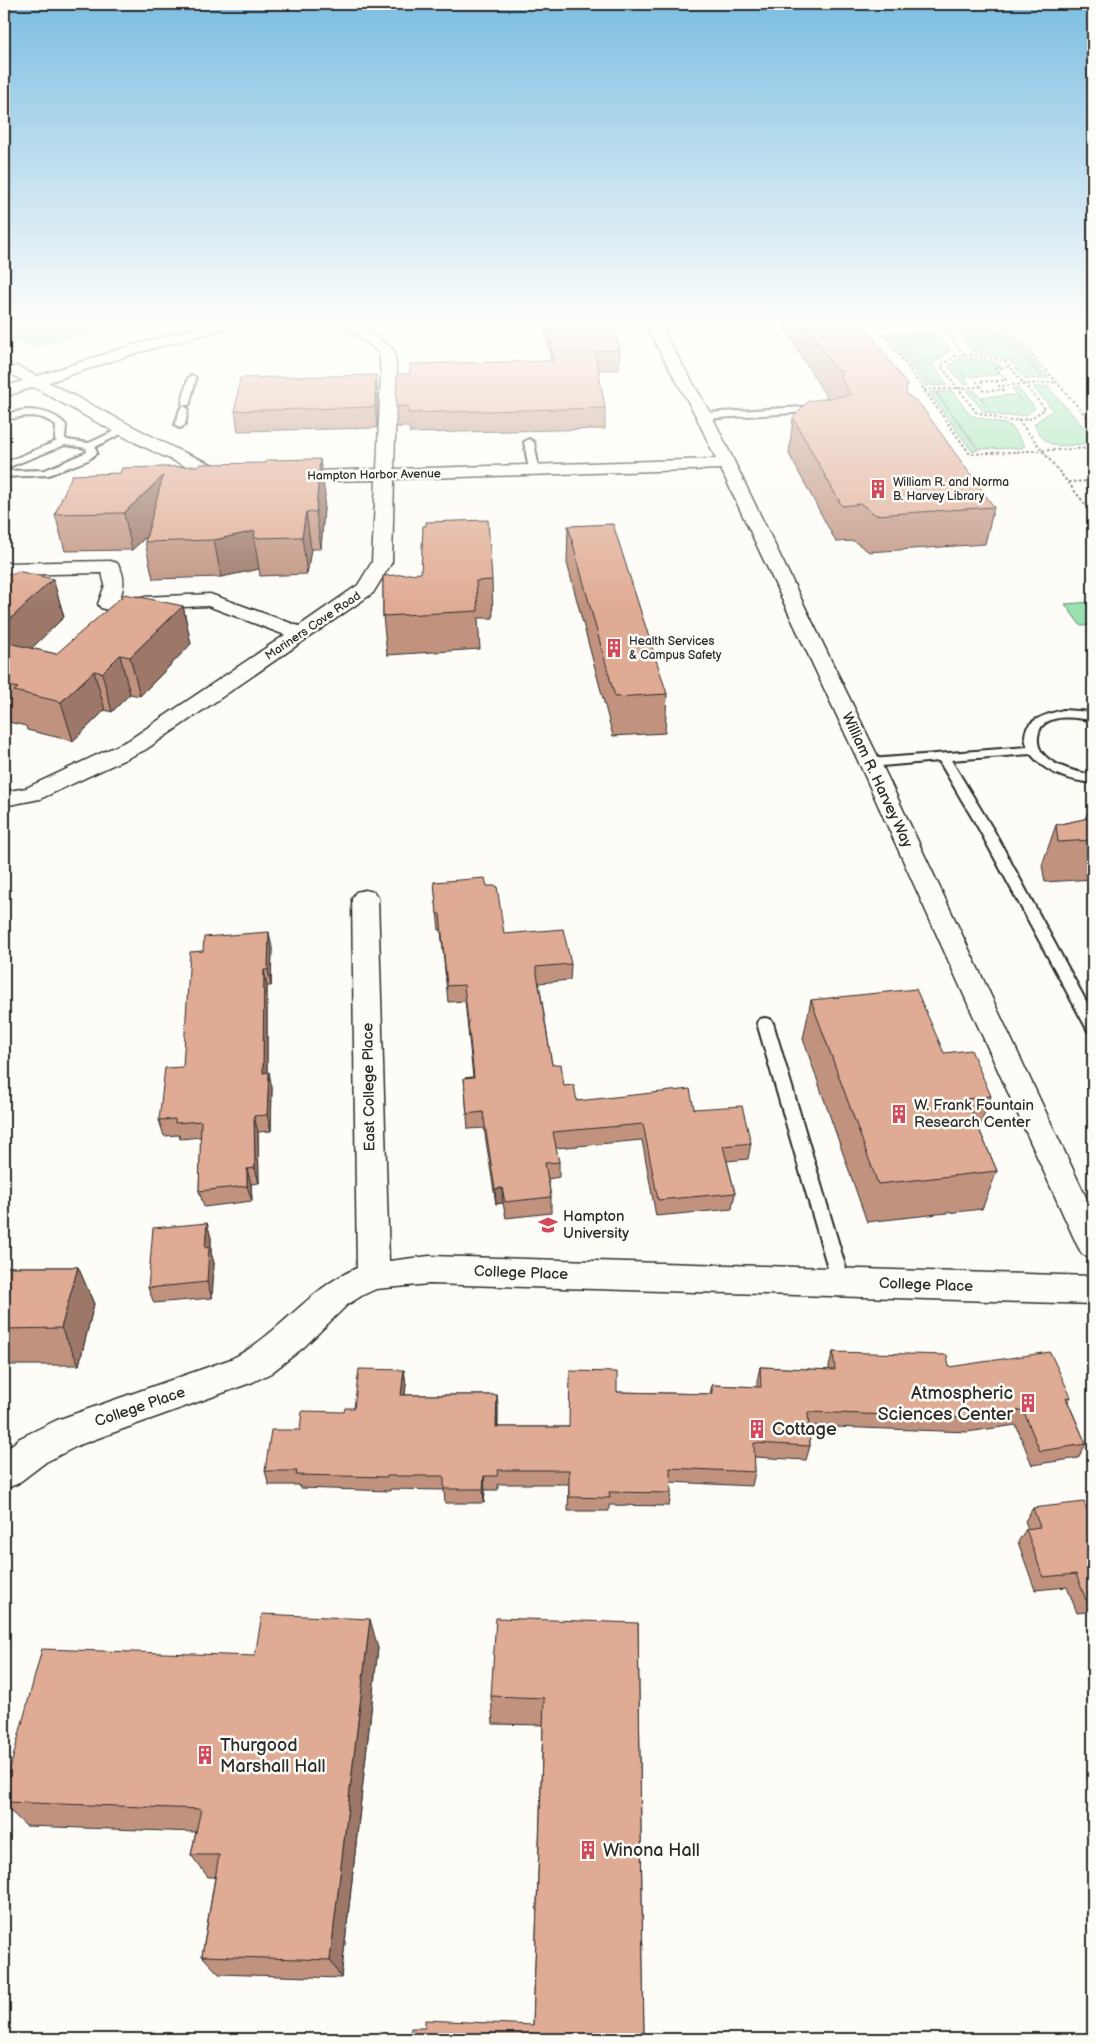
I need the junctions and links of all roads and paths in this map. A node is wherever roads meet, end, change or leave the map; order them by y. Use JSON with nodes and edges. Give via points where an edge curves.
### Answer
{"nodes":[{"id":1,"x":48,"y":416,"type":"edge"},
{"id":2,"x":101,"y":416,"type":"edge"},
{"id":3,"x":182,"y":416,"type":"edge"},
{"id":4,"x":387,"y":416,"type":"edge"},
{"id":5,"x":704,"y":416,"type":"edge"},
{"id":6,"x":943,"y":416,"type":"edge"},
{"id":7,"x":991,"y":416,"type":"edge"},
{"id":8,"x":1034,"y":416,"type":"edge"},
{"id":9,"x":1018,"y":420,"type":"junction"},
{"id":10,"x":180,"y":425,"type":"dead end"},
{"id":11,"x":126,"y":430,"type":"junction"},
{"id":12,"x":64,"y":442,"type":"junction"},
{"id":13,"x":530,"y":442,"type":"dead end"},
{"id":14,"x":90,"y":446,"type":"junction"},
{"id":15,"x":1093,"y":448,"type":"edge"},
{"id":16,"x":1042,"y":450,"type":"junction"},
{"id":17,"x":727,"y":464,"type":"junction"},
{"id":18,"x":4,"y":466,"type":"edge"},
{"id":19,"x":534,"y":470,"type":"junction"},
{"id":20,"x":4,"y":474,"type":"edge"},
{"id":21,"x":386,"y":475,"type":"junction"},
{"id":22,"x":268,"y":477,"type":"edge"},
{"id":23,"x":249,"y":478,"type":"edge"},
{"id":24,"x":1093,"y":481,"type":"edge"},
{"id":25,"x":1068,"y":482,"type":"junction"},
{"id":26,"x":1093,"y":514,"type":"edge"},
{"id":27,"x":4,"y":569,"type":"edge"},
{"id":28,"x":302,"y":634,"type":"junction"},
{"id":29,"x":1093,"y":716,"type":"edge"},
{"id":30,"x":1033,"y":750,"type":"junction"},
{"id":31,"x":943,"y":758,"type":"junction"},
{"id":32,"x":870,"y":763,"type":"junction"},
{"id":33,"x":1093,"y":779,"type":"edge"},
{"id":34,"x":4,"y":799,"type":"edge"},
{"id":35,"x":366,"y":898,"type":"dead end"},
{"id":36,"x":765,"y":1023,"type":"dead end"},
{"id":37,"x":1093,"y":1027,"type":"edge"},
{"id":38,"x":1093,"y":1244,"type":"edge"},
{"id":39,"x":373,"y":1276,"type":"junction"},
{"id":40,"x":841,"y":1282,"type":"junction"},
{"id":41,"x":1093,"y":1290,"type":"edge"},
{"id":42,"x":4,"y":1472,"type":"edge"}],
"edges":[{"from":1,"to":12,"type":"lane","via":[[61,425],[60,439]]},
{"from":2,"to":11,"type":"street"},
{"from":3,"to":10,"type":"lane"},
{"from":4,"to":21,"type":"street","name":"Mariners Cove Road"},
{"from":5,"to":17,"type":"street","name":"William R. Harvey Way"},
{"from":6,"to":16,"type":"path","via":[[970,454]]},
{"from":7,"to":9,"type":"path"},
{"from":8,"to":9,"type":"path"},
{"from":9,"to":16,"type":"path"},
{"from":11,"to":14,"type":"lane"},
{"from":11,"to":23,"type":"street","via":[[216,472]]},
{"from":12,"to":14,"type":"lane"},
{"from":12,"to":18,"type":"lane"},
{"from":13,"to":19,"type":"lane"},
{"from":14,"to":20,"type":"lane","via":[[92,453],[85,458],[46,473]]},
{"from":15,"to":16,"type":"path"},
{"from":16,"to":25,"type":"path"},
{"from":17,"to":19,"type":"street","name":"Hampton Harbor Avenue"},
{"from":17,"to":32,"type":"street","name":"William R. Harvey Way"},
{"from":19,"to":21,"type":"street","name":"Hampton Harbor Avenue"},
{"from":21,"to":22,"type":"street","name":"Hampton Harbor Avenue"},
{"from":21,"to":28,"type":"street","name":"Mariners Cove Road","via":[[382,562],[366,589]]},
{"from":24,"to":25,"type":"path"},
{"from":25,"to":26,"type":"path"},
{"from":27,"to":28,"type":"street","via":[[110,567],[116,584],[108,604],[210,600]]},
{"from":28,"to":34,"type":"street","name":"Mariners Cove Road","via":[[137,745],[32,794]]},
{"from":29,"to":30,"type":"lane","via":[[1062,714],[1037,722],[1029,739]]},
{"from":30,"to":31,"type":"lane"},
{"from":30,"to":33,"type":"lane","via":[[1055,768]]},
{"from":31,"to":32,"type":"lane"},
{"from":31,"to":37,"type":"lane","via":[[987,831]]},
{"from":32,"to":38,"type":"street","name":"William R. Harvey Way"},
{"from":35,"to":39,"type":"street","name":"East College Place"},
{"from":36,"to":40,"type":"lane"},
{"from":39,"to":40,"type":"street","name":"College Place","via":[[429,1270]]},
{"from":39,"to":42,"type":"street","name":"College Place","via":[[336,1294],[278,1348],[241,1371],[69,1432],[33,1450]]},
{"from":40,"to":41,"type":"street","name":"College Place"}]}
